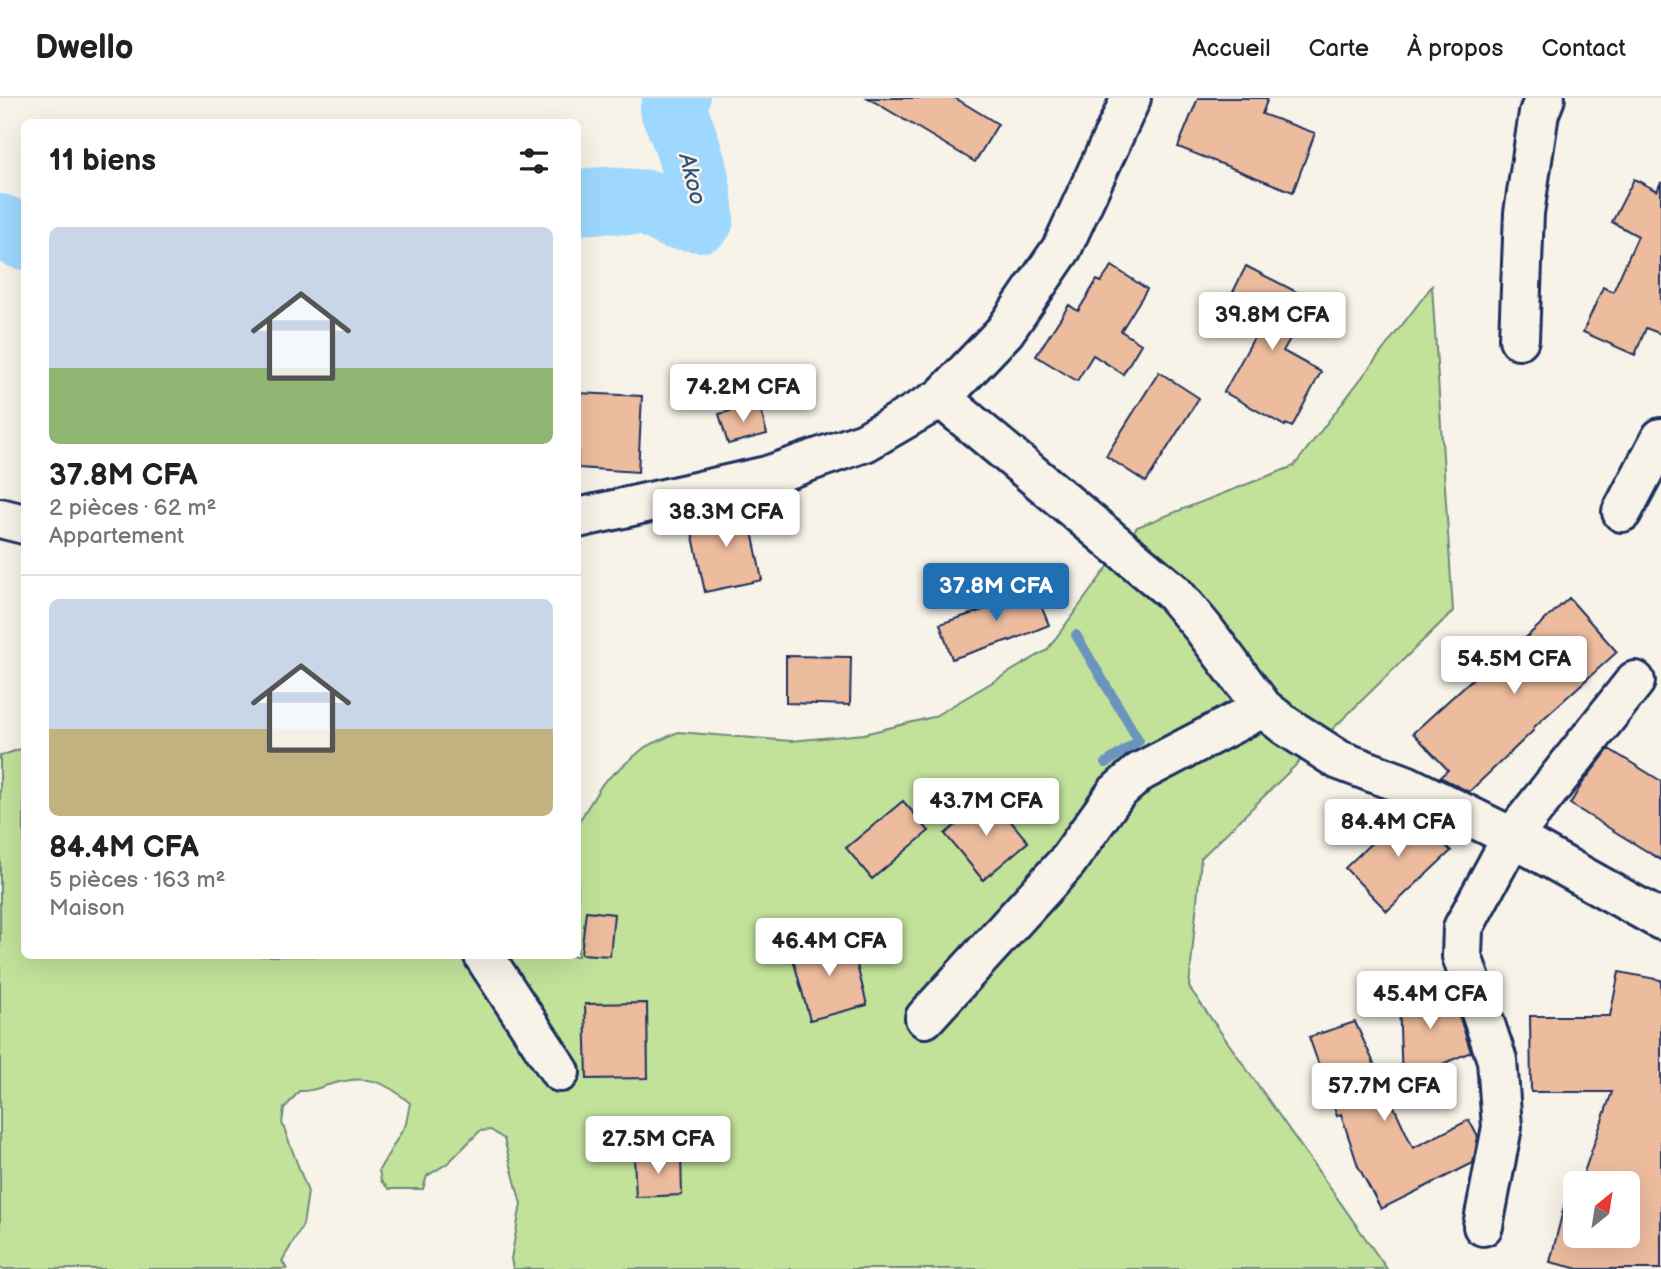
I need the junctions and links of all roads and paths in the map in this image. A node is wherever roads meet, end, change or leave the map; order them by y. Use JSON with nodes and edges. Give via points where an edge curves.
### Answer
{"nodes":[{"id":1,"x":1131,"y":98,"type":"edge"},
{"id":2,"x":1545,"y":98,"type":"edge"},
{"id":3,"x":1518,"y":339,"type":"dead end"},
{"id":4,"x":941,"y":398,"type":"junction"},
{"id":5,"x":1661,"y":438,"type":"edge"},
{"id":6,"x":1622,"y":512,"type":"dead end"},
{"id":7,"x":581,"y":517,"type":"edge"},
{"id":8,"x":0,"y":518,"type":"edge"},
{"id":9,"x":21,"y":523,"type":"edge"},
{"id":10,"x":1635,"y":681,"type":"dead end"},
{"id":11,"x":1262,"y":708,"type":"junction"},
{"id":12,"x":1512,"y":837,"type":"junction"},
{"id":13,"x":1661,"y":919,"type":"edge"},
{"id":14,"x":486,"y":959,"type":"edge"},
{"id":15,"x":925,"y":1018,"type":"dead end"},
{"id":16,"x":560,"y":1073,"type":"dead end"},
{"id":17,"x":1483,"y":1226,"type":"dead end"}],
"edges":[{"from":1,"to":4,"type":"street","via":[[1062,248],[1005,331]]},
{"from":2,"to":3,"type":"street","via":[[1524,213]]},
{"from":4,"to":7,"type":"street","via":[[865,442],[767,476]]},
{"from":4,"to":11,"type":"street","via":[[1173,592]]},
{"from":5,"to":6,"type":"street"},
{"from":8,"to":9,"type":"street"},
{"from":10,"to":12,"type":"street"},
{"from":11,"to":12,"type":"street","via":[[1339,760],[1406,785]]},
{"from":11,"to":15,"type":"street","via":[[1140,772],[1116,793],[1067,862]]},
{"from":12,"to":13,"type":"street"},
{"from":12,"to":17,"type":"street","via":[[1463,928],[1462,956],[1497,1060],[1501,1113]]},
{"from":14,"to":16,"type":"street"}]}
